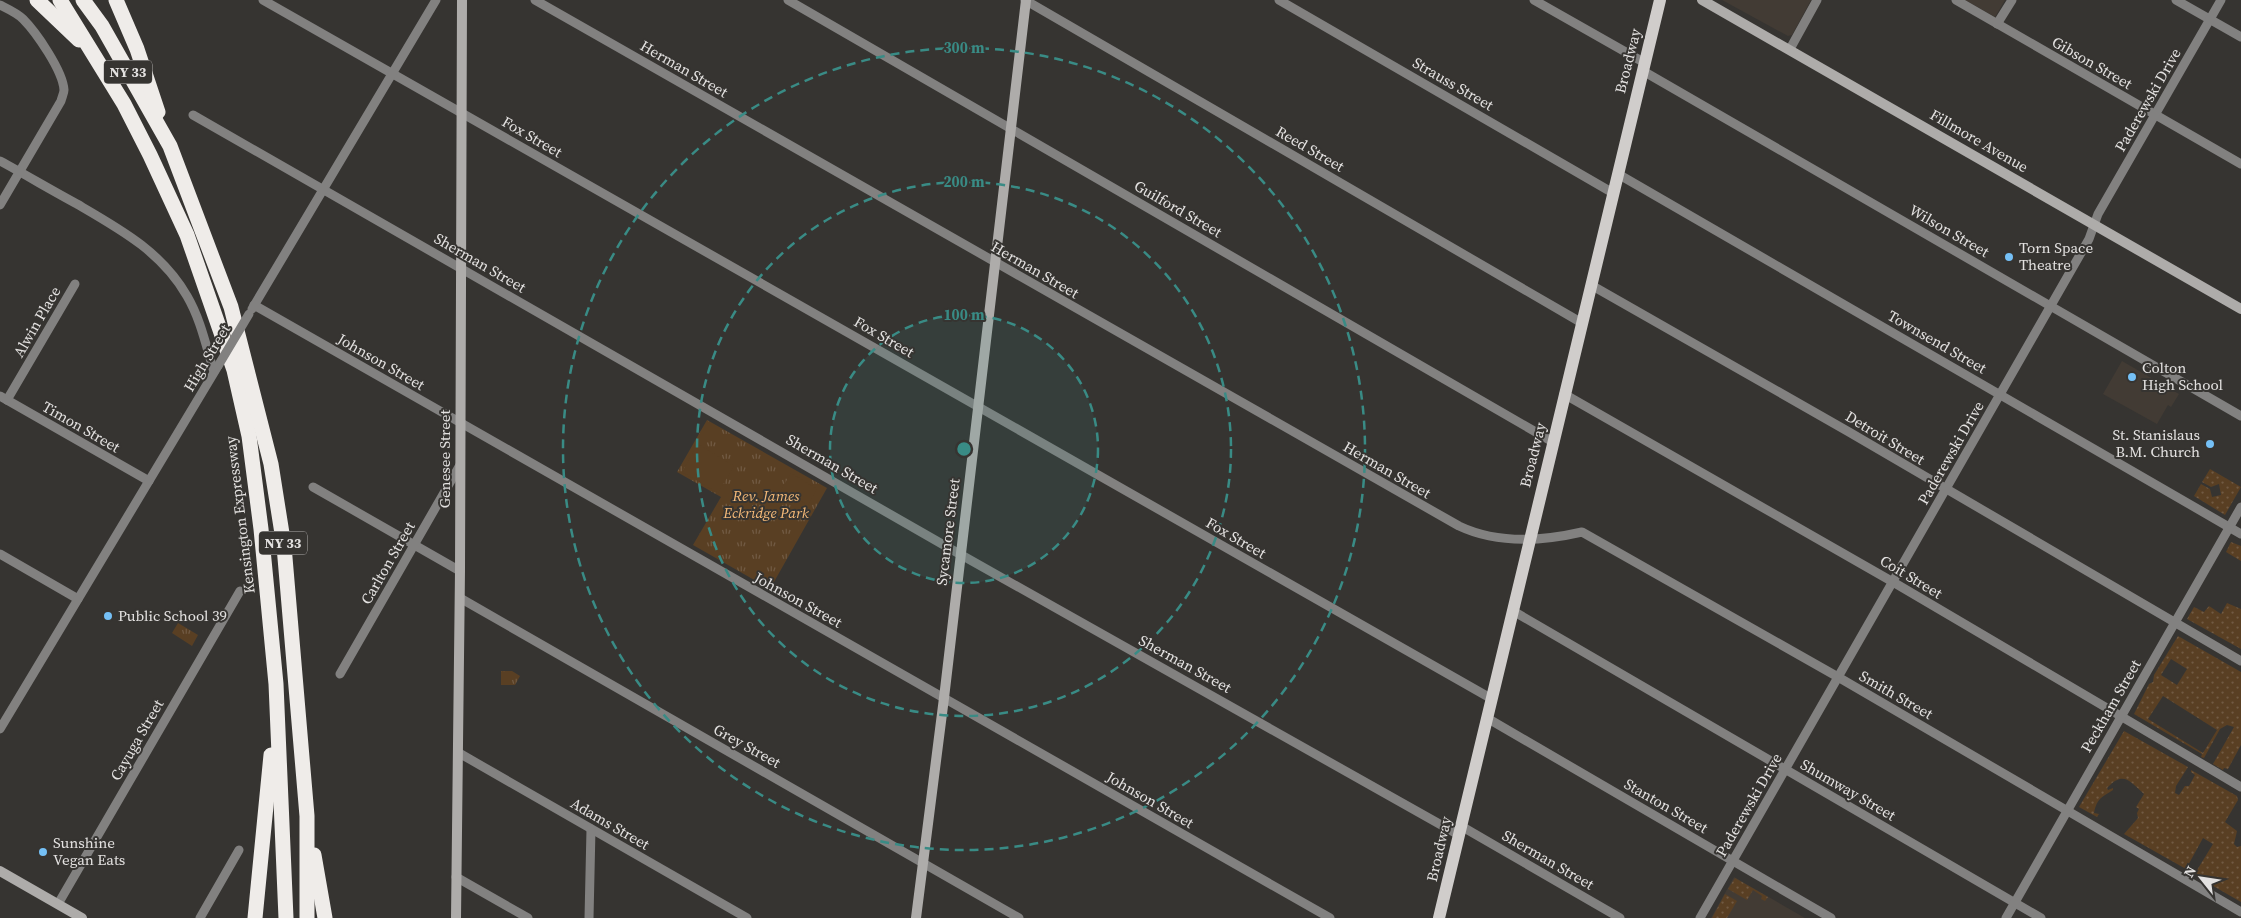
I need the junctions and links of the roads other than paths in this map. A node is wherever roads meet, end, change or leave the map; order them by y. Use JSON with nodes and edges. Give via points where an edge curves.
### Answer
{"nodes":[{"id":1,"x":37,"y":0,"type":"edge"},
{"id":2,"x":60,"y":0,"type":"edge"},
{"id":3,"x":84,"y":0,"type":"edge"},
{"id":4,"x":116,"y":0,"type":"edge"},
{"id":5,"x":263,"y":0,"type":"edge"},
{"id":6,"x":436,"y":0,"type":"edge"},
{"id":7,"x":462,"y":0,"type":"edge"},
{"id":8,"x":535,"y":0,"type":"edge"},
{"id":9,"x":788,"y":0,"type":"edge"},
{"id":10,"x":1026,"y":0,"type":"edge"},
{"id":11,"x":1279,"y":0,"type":"edge"},
{"id":12,"x":1534,"y":0,"type":"edge"},
{"id":13,"x":1660,"y":0,"type":"edge"},
{"id":14,"x":1702,"y":0,"type":"edge"},
{"id":15,"x":1818,"y":0,"type":"edge"},
{"id":16,"x":1956,"y":0,"type":"edge"},
{"id":17,"x":2012,"y":0,"type":"edge"},
{"id":18,"x":2176,"y":0,"type":"edge"},
{"id":19,"x":2221,"y":0,"type":"edge"},
{"id":20,"x":0,"y":5,"type":"edge"},
{"id":21,"x":2210,"y":19,"type":"junction"},
{"id":22,"x":1997,"y":24,"type":"junction"},
{"id":23,"x":2241,"y":38,"type":"edge"},
{"id":24,"x":1790,"y":49,"type":"junction"},
{"id":25,"x":95,"y":56,"type":"junction"},
{"id":26,"x":1644,"y":67,"type":"junction"},
{"id":27,"x":392,"y":74,"type":"junction"},
{"id":28,"x":461,"y":112,"type":"junction"},
{"id":29,"x":193,"y":115,"type":"dead end"},
{"id":30,"x":2156,"y":115,"type":"junction"},
{"id":31,"x":1010,"y":128,"type":"junction"},
{"id":32,"x":170,"y":146,"type":"junction"},
{"id":33,"x":0,"y":161,"type":"edge"},
{"id":34,"x":2241,"y":164,"type":"edge"},
{"id":35,"x":19,"y":172,"type":"junction"},
{"id":36,"x":1618,"y":174,"type":"junction"},
{"id":37,"x":323,"y":190,"type":"junction"},
{"id":38,"x":1613,"y":193,"type":"junction"},
{"id":39,"x":0,"y":205,"type":"edge"},
{"id":40,"x":2094,"y":224,"type":"junction"},
{"id":41,"x":995,"y":262,"type":"junction"},
{"id":42,"x":460,"y":268,"type":"junction"},
{"id":43,"x":75,"y":284,"type":"dead end"},
{"id":44,"x":1591,"y":285,"type":"junction"},
{"id":45,"x":2051,"y":306,"type":"junction"},
{"id":46,"x":2241,"y":309,"type":"edge"},
{"id":47,"x":252,"y":310,"type":"junction"},
{"id":48,"x":1582,"y":323,"type":"junction"},
{"id":49,"x":216,"y":369,"type":"junction"},
{"id":50,"x":1564,"y":394,"type":"junction"},
{"id":51,"x":2000,"y":394,"type":"junction"},
{"id":52,"x":3,"y":398,"type":"edge"},
{"id":53,"x":978,"y":407,"type":"junction"},
{"id":54,"x":2241,"y":416,"type":"edge"},
{"id":55,"x":460,"y":423,"type":"junction"},
{"id":56,"x":1553,"y":442,"type":"junction"},
{"id":57,"x":460,"y":465,"type":"junction"},
{"id":58,"x":149,"y":481,"type":"junction"},
{"id":59,"x":313,"y":487,"type":"dead end"},
{"id":60,"x":1945,"y":490,"type":"junction"},
{"id":61,"x":2241,"y":507,"type":"edge"},
{"id":62,"x":2229,"y":527,"type":"junction"},
{"id":63,"x":2241,"y":534,"type":"edge"},
{"id":64,"x":1530,"y":539,"type":"junction"},
{"id":65,"x":414,"y":545,"type":"junction"},
{"id":66,"x":0,"y":554,"type":"edge"},
{"id":67,"x":961,"y":554,"type":"junction"},
{"id":68,"x":460,"y":571,"type":"junction"},
{"id":69,"x":1892,"y":582,"type":"junction"},
{"id":70,"x":240,"y":591,"type":"dead end"},
{"id":71,"x":460,"y":598,"type":"junction"},
{"id":72,"x":78,"y":599,"type":"junction"},
{"id":73,"x":1513,"y":610,"type":"junction"},
{"id":74,"x":2175,"y":622,"type":"junction"},
{"id":75,"x":2241,"y":661,"type":"edge"},
{"id":76,"x":340,"y":674,"type":"dead end"},
{"id":77,"x":1838,"y":677,"type":"junction"},
{"id":78,"x":276,"y":684,"type":"junction"},
{"id":79,"x":944,"y":698,"type":"junction"},
{"id":80,"x":1492,"y":699,"type":"junction"},
{"id":81,"x":4,"y":715,"type":"edge"},
{"id":82,"x":1487,"y":718,"type":"junction"},
{"id":83,"x":2120,"y":718,"type":"junction"},
{"id":84,"x":0,"y":729,"type":"edge"},
{"id":85,"x":459,"y":753,"type":"junction"},
{"id":86,"x":1785,"y":769,"type":"junction"},
{"id":87,"x":2241,"y":787,"type":"edge"},
{"id":88,"x":2067,"y":811,"type":"junction"},
{"id":89,"x":307,"y":816,"type":"junction"},
{"id":90,"x":591,"y":828,"type":"junction"},
{"id":91,"x":1460,"y":830,"type":"junction"},
{"id":92,"x":239,"y":850,"type":"dead end"},
{"id":93,"x":1733,"y":861,"type":"junction"},
{"id":94,"x":923,"y":863,"type":"junction"},
{"id":95,"x":0,"y":871,"type":"edge"},
{"id":96,"x":456,"y":877,"type":"junction"},
{"id":97,"x":2014,"y":903,"type":"junction"},
{"id":98,"x":58,"y":904,"type":"junction"},
{"id":99,"x":2241,"y":912,"type":"edge"},
{"id":100,"x":82,"y":918,"type":"edge"},
{"id":101,"x":200,"y":918,"type":"edge"},
{"id":102,"x":255,"y":918,"type":"edge"},
{"id":103,"x":286,"y":918,"type":"edge"},
{"id":104,"x":307,"y":918,"type":"edge"},
{"id":105,"x":325,"y":918,"type":"edge"},
{"id":106,"x":456,"y":918,"type":"edge"},
{"id":107,"x":528,"y":918,"type":"edge"},
{"id":108,"x":590,"y":918,"type":"edge"},
{"id":109,"x":747,"y":918,"type":"edge"},
{"id":110,"x":916,"y":918,"type":"edge"},
{"id":111,"x":1020,"y":918,"type":"edge"},
{"id":112,"x":1330,"y":918,"type":"edge"},
{"id":113,"x":1439,"y":918,"type":"edge"},
{"id":114,"x":1620,"y":918,"type":"edge"},
{"id":115,"x":1700,"y":918,"type":"edge"},
{"id":116,"x":1832,"y":918,"type":"edge"},
{"id":117,"x":2006,"y":918,"type":"edge"},
{"id":118,"x":2041,"y":918,"type":"edge"}],
"edges":[{"from":1,"to":25,"type":"highway"},
{"from":2,"to":25,"type":"highway","name":"Kensington Expressway","number":"NY 33"},
{"from":3,"to":32,"type":"highway","number":"NY 33"},
{"from":4,"to":32,"type":"highway","via":[[137,49]]},
{"from":5,"to":27,"type":"street","name":"Fox Street"},
{"from":6,"to":27,"type":"street","name":"High Street"},
{"from":7,"to":28,"type":"street","name":"Genesee Street"},
{"from":8,"to":41,"type":"street","name":"Herman Street"},
{"from":9,"to":31,"type":"street","name":"Guilford Street"},
{"from":10,"to":31,"type":"street","name":"Sycamore Street"},
{"from":10,"to":48,"type":"street","name":"Reed Street"},
{"from":11,"to":38,"type":"street","name":"Strauss Street"},
{"from":12,"to":26,"type":"street","name":"Wilson Street"},
{"from":13,"to":26,"type":"main road","name":"Broadway"},
{"from":14,"to":24,"type":"street","name":"Fillmore Avenue"},
{"from":15,"to":24,"type":"street"},
{"from":16,"to":22,"type":"street","name":"Gibson Street"},
{"from":17,"to":22,"type":"street"},
{"from":18,"to":21,"type":"street"},
{"from":19,"to":21,"type":"street","name":"Paderewski Drive"},
{"from":20,"to":35,"type":"street","via":[[22,18],[36,35],[59,74],[64,91]]},
{"from":21,"to":23,"type":"street"},
{"from":21,"to":30,"type":"street","name":"Paderewski Drive"},
{"from":22,"to":30,"type":"street","name":"Gibson Street"},
{"from":24,"to":40,"type":"street","name":"Fillmore Avenue"},
{"from":25,"to":78,"type":"highway","name":"Kensington Expressway","number":"NY 33","via":[[124,104],[187,235],[234,370],[249,436]]},
{"from":26,"to":36,"type":"main road","name":"Broadway"},
{"from":26,"to":45,"type":"street","name":"Wilson Street"},
{"from":27,"to":28,"type":"street","name":"Fox Street"},
{"from":27,"to":37,"type":"street","name":"High Street"},
{"from":28,"to":42,"type":"street","name":"Genesee Street"},
{"from":28,"to":53,"type":"street","name":"Fox Street"},
{"from":29,"to":37,"type":"street","name":"Sherman Street"},
{"from":30,"to":34,"type":"street","name":"Gibson Street"},
{"from":30,"to":40,"type":"street","name":"Paderewski Drive"},
{"from":31,"to":41,"type":"street","name":"Sycamore Street"},
{"from":31,"to":56,"type":"street","name":"Guilford Street"},
{"from":32,"to":89,"type":"highway","number":"NY 33","via":[[231,307],[271,464],[284,556]]},
{"from":33,"to":35,"type":"street"},
{"from":35,"to":39,"type":"street"},
{"from":35,"to":49,"type":"street","via":[[122,230],[162,262],[194,308]]},
{"from":36,"to":38,"type":"main road","name":"Broadway"},
{"from":36,"to":51,"type":"street","name":"Townsend Street"},
{"from":37,"to":42,"type":"street","name":"Sherman Street"},
{"from":37,"to":47,"type":"street","name":"High Street"},
{"from":38,"to":44,"type":"main road","name":"Broadway"},
{"from":40,"to":45,"type":"street","name":"Paderewski Drive"},
{"from":40,"to":46,"type":"street","name":"Fillmore Avenue"},
{"from":41,"to":53,"type":"street","name":"Sycamore Street"},
{"from":41,"to":64,"type":"street","name":"Herman Street","via":[[1459,526],[1510,539]]},
{"from":42,"to":55,"type":"street","name":"Genesee Street"},
{"from":42,"to":67,"type":"street","name":"Sherman Street"},
{"from":43,"to":52,"type":"street","name":"Alwin Place"},
{"from":44,"to":48,"type":"main road","name":"Broadway"},
{"from":44,"to":60,"type":"street","name":"Detroit Street"},
{"from":45,"to":51,"type":"street","name":"Paderewski Drive"},
{"from":45,"to":54,"type":"street","name":"Wilson Street"},
{"from":47,"to":49,"type":"street","name":"High Street","bridge":true},
{"from":47,"to":55,"type":"street","name":"Johnson Street"},
{"from":48,"to":50,"type":"main road","name":"Broadway"},
{"from":49,"to":58,"type":"street","name":"High Street"},
{"from":50,"to":56,"type":"main road","name":"Broadway"},
{"from":50,"to":69,"type":"street","name":"Coit Street"},
{"from":51,"to":60,"type":"street","name":"Paderewski Drive"},
{"from":51,"to":62,"type":"street","name":"Townsend Street"},
{"from":52,"to":58,"type":"street","name":"Timon Street"},
{"from":53,"to":67,"type":"street","name":"Sycamore Street"},
{"from":53,"to":80,"type":"street","name":"Fox Street"},
{"from":55,"to":57,"type":"street","name":"Genesee Street"},
{"from":55,"to":79,"type":"street","name":"Johnson Street"},
{"from":56,"to":64,"type":"main road","name":"Broadway"},
{"from":57,"to":65,"type":"street","name":"Carlton Street"},
{"from":57,"to":68,"type":"street","name":"Genesee Street"},
{"from":58,"to":72,"type":"street","name":"High Street"},
{"from":59,"to":65,"type":"street"},
{"from":60,"to":69,"type":"street","name":"Paderewski Drive"},
{"from":60,"to":74,"type":"street","name":"Detroit Street"},
{"from":61,"to":62,"type":"street","name":"Peckham Street"},
{"from":62,"to":63,"type":"street","name":"Townsend Street"},
{"from":62,"to":74,"type":"street","name":"Peckham Street"},
{"from":64,"to":73,"type":"main road","name":"Broadway"},
{"from":64,"to":77,"type":"street","name":"Smith Street","via":[[1582,532]]},
{"from":65,"to":68,"type":"street"},
{"from":65,"to":76,"type":"street","name":"Carlton Street"},
{"from":66,"to":72,"type":"street"},
{"from":67,"to":79,"type":"street","name":"Sycamore Street"},
{"from":67,"to":91,"type":"street","name":"Sherman Street"},
{"from":68,"to":71,"type":"street","name":"Genesee Street"},
{"from":69,"to":77,"type":"street","name":"Paderewski Drive"},
{"from":69,"to":83,"type":"street","name":"Coit Street"},
{"from":70,"to":98,"type":"street","name":"Cayuga Street"},
{"from":71,"to":85,"type":"street","name":"Genesee Street"},
{"from":71,"to":94,"type":"street","name":"Grey Street"},
{"from":72,"to":81,"type":"street","name":"High Street"},
{"from":73,"to":80,"type":"main road","name":"Broadway"},
{"from":73,"to":86,"type":"street","name":"Shumway Street"},
{"from":74,"to":75,"type":"street","name":"Detroit Street"},
{"from":74,"to":83,"type":"street","name":"Peckham Street"},
{"from":77,"to":86,"type":"street","name":"Paderewski Drive"},
{"from":77,"to":88,"type":"street","name":"Smith Street"},
{"from":78,"to":102,"type":"highway"},
{"from":78,"to":103,"type":"highway","name":"Kensington Expressway","number":"NY 33"},
{"from":79,"to":94,"type":"street","name":"Sycamore Street"},
{"from":79,"to":112,"type":"street","name":"Johnson Street"},
{"from":80,"to":82,"type":"main road","name":"Broadway"},
{"from":81,"to":84,"type":"street","name":"High Street"},
{"from":82,"to":91,"type":"main road","name":"Broadway"},
{"from":82,"to":93,"type":"street","name":"Stanton Street"},
{"from":83,"to":87,"type":"street","name":"Coit Street"},
{"from":83,"to":88,"type":"street","name":"Peckham Street"},
{"from":85,"to":90,"type":"street","name":"Adams Street"},
{"from":85,"to":96,"type":"street","name":"Genesee Street"},
{"from":86,"to":93,"type":"street","name":"Paderewski Drive"},
{"from":86,"to":97,"type":"street","name":"Shumway Street"},
{"from":88,"to":97,"type":"street","name":"Peckham Street"},
{"from":88,"to":99,"type":"street","name":"Smith Street"},
{"from":89,"to":104,"type":"highway","number":"NY 33"},
{"from":89,"to":105,"type":"highway"},
{"from":90,"to":108,"type":"street"},
{"from":90,"to":109,"type":"street","name":"Adams Street"},
{"from":91,"to":113,"type":"main road","name":"Broadway"},
{"from":91,"to":114,"type":"street","name":"Sherman Street"},
{"from":92,"to":101,"type":"street"},
{"from":93,"to":115,"type":"street","name":"Paderewski Drive"},
{"from":93,"to":116,"type":"street","name":"Stanton Street"},
{"from":94,"to":110,"type":"street","name":"Sycamore Street"},
{"from":94,"to":111,"type":"street","name":"Grey Street"},
{"from":95,"to":98,"type":"street"},
{"from":96,"to":106,"type":"street","name":"Genesee Street"},
{"from":96,"to":107,"type":"street"},
{"from":97,"to":117,"type":"street","name":"Peckham Street"},
{"from":97,"to":118,"type":"street","name":"Shumway Street"},
{"from":98,"to":100,"type":"street"}]}
